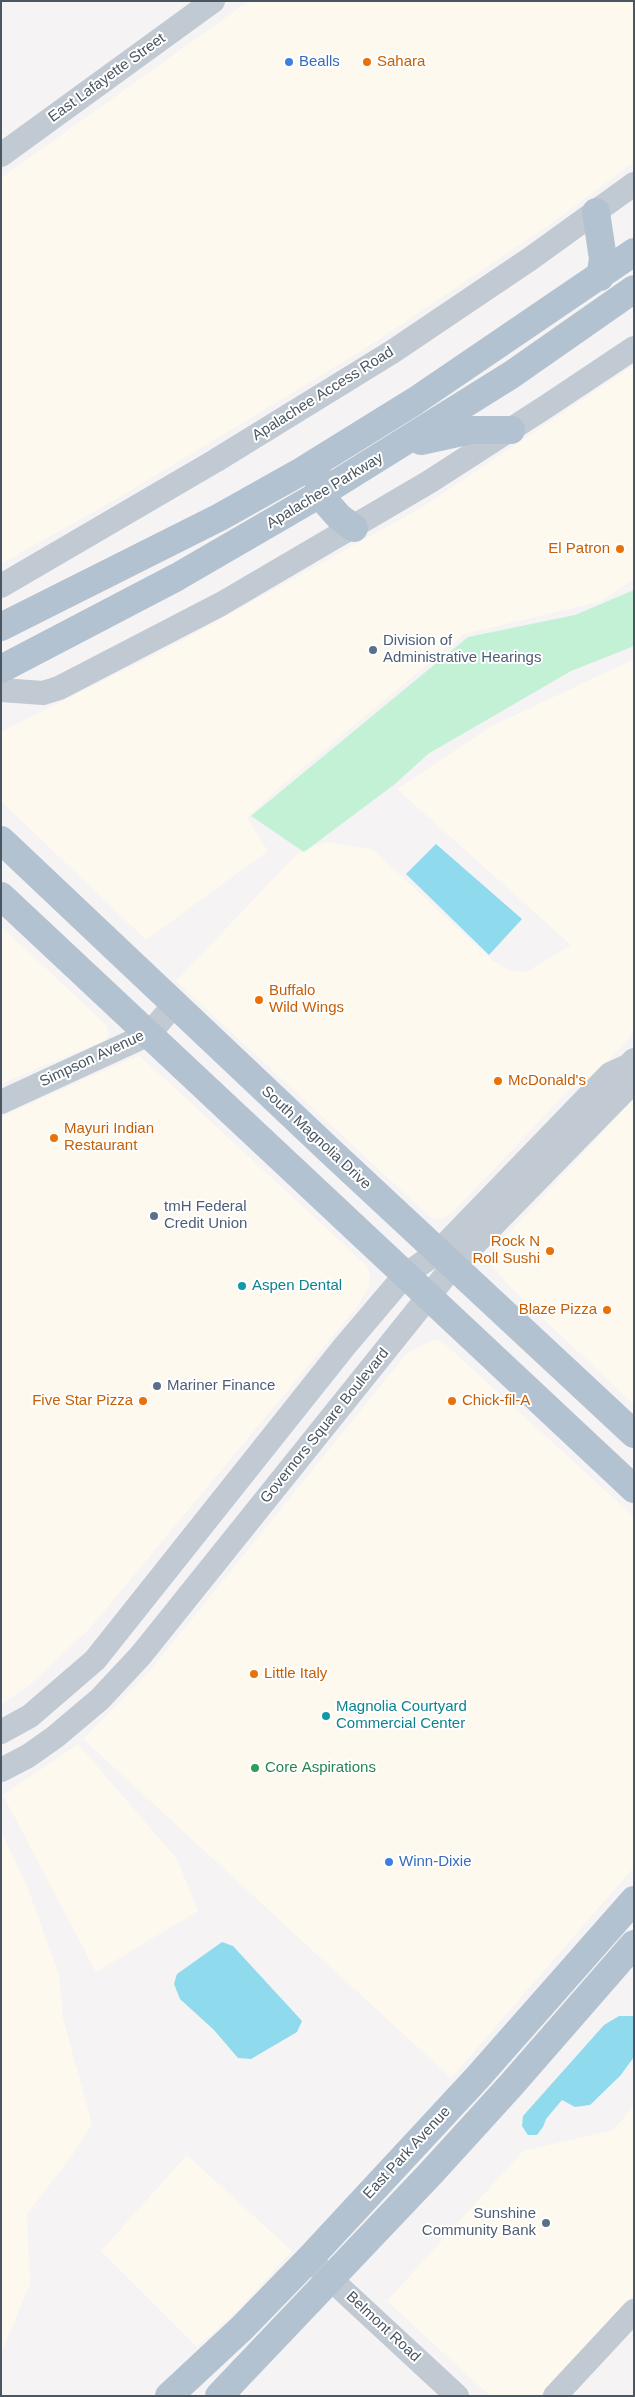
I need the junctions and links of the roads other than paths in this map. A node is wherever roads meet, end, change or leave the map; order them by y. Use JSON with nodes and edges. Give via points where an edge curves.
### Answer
{"nodes":[{"id":1,"x":214,"y":1,"type":"edge"},
{"id":2,"x":1,"y":155,"type":"edge"},
{"id":3,"x":634,"y":184,"type":"edge"},
{"id":4,"x":596,"y":212,"type":"junction"},
{"id":5,"x":634,"y":252,"type":"edge"},
{"id":6,"x":600,"y":276,"type":"junction"},
{"id":7,"x":634,"y":289,"type":"edge"},
{"id":8,"x":634,"y":348,"type":"edge"},
{"id":9,"x":511,"y":430,"type":"junction"},
{"id":10,"x":336,"y":451,"type":"junction"},
{"id":11,"x":385,"y":455,"type":"junction"},
{"id":12,"x":320,"y":494,"type":"junction"},
{"id":13,"x":354,"y":528,"type":"junction"},
{"id":14,"x":1,"y":586,"type":"edge"},
{"id":15,"x":1,"y":627,"type":"edge"},
{"id":16,"x":1,"y":669,"type":"edge"},
{"id":17,"x":1,"y":690,"type":"edge"},
{"id":18,"x":1,"y":840,"type":"edge"},
{"id":19,"x":1,"y":896,"type":"edge"},
{"id":20,"x":174,"y":1005,"type":"junction"},
{"id":21,"x":149,"y":1034,"type":"junction"},
{"id":22,"x":631,"y":1063,"type":"edge"},
{"id":23,"x":1,"y":1102,"type":"edge"},
{"id":24,"x":446,"y":1259,"type":"junction"},
{"id":25,"x":405,"y":1275,"type":"junction"},
{"id":26,"x":430,"y":1297,"type":"junction"},
{"id":27,"x":634,"y":1434,"type":"edge"},
{"id":28,"x":634,"y":1489,"type":"edge"},
{"id":29,"x":189,"y":1542,"type":"junction"},
{"id":30,"x":214,"y":1564,"type":"junction"},
{"id":31,"x":6,"y":1729,"type":"edge"},
{"id":32,"x":29,"y":1755,"type":"junction"},
{"id":33,"x":1,"y":1770,"type":"edge"},
{"id":34,"x":634,"y":1900,"type":"edge"},
{"id":35,"x":634,"y":1944,"type":"edge"},
{"id":36,"x":309,"y":2259,"type":"junction"},
{"id":37,"x":331,"y":2280,"type":"junction"},
{"id":38,"x":634,"y":2311,"type":"edge"},
{"id":39,"x":169,"y":2396,"type":"edge"},
{"id":40,"x":219,"y":2396,"type":"edge"},
{"id":41,"x":457,"y":2396,"type":"edge"},
{"id":42,"x":555,"y":2396,"type":"edge"}],
"edges":[{"from":1,"to":2,"type":"street","name":"East Lafayette Street"},
{"from":3,"to":4,"type":"street","name":"Apalachee Access Road"},
{"from":4,"to":6,"type":"main road","via":[[602,252]]},
{"from":4,"to":14,"type":"street","name":"Apalachee Access Road","via":[[392,352],[215,461]]},
{"from":5,"to":6,"type":"main road","name":"Apalachee Parkway"},
{"from":6,"to":10,"type":"main road","name":"Apalachee Parkway"},
{"from":7,"to":11,"type":"main road","name":"Apalachee Parkway","via":[[530,362]]},
{"from":8,"to":9,"type":"street"},
{"from":9,"to":11,"type":"main road","via":[[460,431]]},
{"from":9,"to":13,"type":"street"},
{"from":10,"to":12,"type":"main road","via":[[320,474]]},
{"from":10,"to":15,"type":"main road","name":"Apalachee Parkway","via":[[220,517]]},
{"from":11,"to":12,"type":"main road","name":"Apalachee Parkway"},
{"from":12,"to":13,"type":"main road","via":[[333,512]]},
{"from":12,"to":16,"type":"main road","name":"Apalachee Parkway","via":[[177,577]]},
{"from":13,"to":17,"type":"street","via":[[221,604],[59,688],[43,693]]},
{"from":18,"to":20,"type":"main road","name":"South Magnolia Drive"},
{"from":19,"to":21,"type":"main road"},
{"from":20,"to":21,"type":"street","name":"Simpson Avenue"},
{"from":20,"to":24,"type":"main road","name":"South Magnolia Drive"},
{"from":21,"to":23,"type":"street","name":"Simpson Avenue"},
{"from":21,"to":25,"type":"main road"},
{"from":22,"to":24,"type":"street","name":"Governors Square Boulevard","via":[[626,1089]]},
{"from":24,"to":25,"type":"street","name":"Governors Square Boulevard"},
{"from":24,"to":26,"type":"street","name":"Governors Square Boulevard"},
{"from":24,"to":27,"type":"main road","name":"South Magnolia Drive"},
{"from":25,"to":26,"type":"main road"},
{"from":25,"to":29,"type":"street","name":"Governors Square Boulevard"},
{"from":26,"to":28,"type":"main road"},
{"from":26,"to":30,"type":"street","name":"Governors Square Boulevard"},
{"from":29,"to":30,"type":"street"},
{"from":29,"to":31,"type":"street","name":"Governors Square Boulevard","via":[[95,1660],[30,1716]]},
{"from":30,"to":32,"type":"street","name":"Governors Square Boulevard","via":[[141,1655],[100,1699]]},
{"from":31,"to":32,"type":"street"},
{"from":32,"to":33,"type":"street","name":"Governors Square Boulevard"},
{"from":34,"to":36,"type":"main road","name":"East Park Avenue","via":[[477,2078]]},
{"from":35,"to":37,"type":"main road","name":"East Park Avenue","via":[[512,2084]]},
{"from":36,"to":37,"type":"street","name":"Belmont Road"},
{"from":36,"to":39,"type":"main road","name":"East Park Avenue"},
{"from":37,"to":40,"type":"main road","name":"East Park Avenue"},
{"from":37,"to":41,"type":"street","name":"Belmont Road"},
{"from":38,"to":42,"type":"street"}]}
